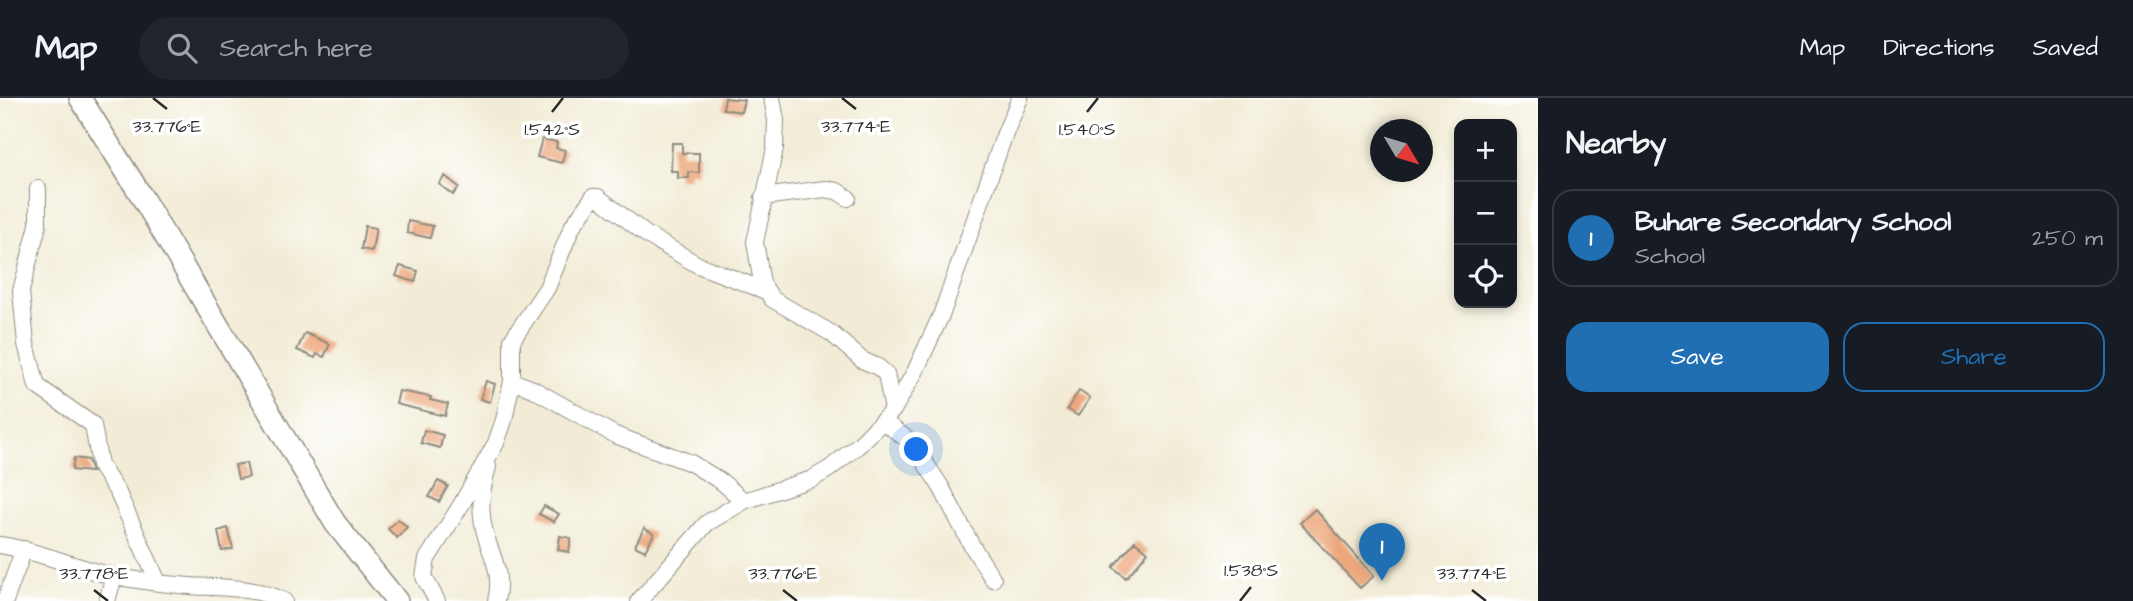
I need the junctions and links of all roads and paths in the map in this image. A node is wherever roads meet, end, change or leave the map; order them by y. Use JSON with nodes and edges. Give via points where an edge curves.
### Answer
{"nodes":[{"id":1,"x":80,"y":98,"type":"edge"},
{"id":2,"x":772,"y":98,"type":"edge"},
{"id":3,"x":1020,"y":98,"type":"edge"},
{"id":4,"x":38,"y":189,"type":"dead end"},
{"id":5,"x":763,"y":197,"type":"junction"},
{"id":6,"x":848,"y":198,"type":"dead end"},
{"id":7,"x":766,"y":291,"type":"junction"},
{"id":8,"x":512,"y":380,"type":"junction"},
{"id":9,"x":889,"y":416,"type":"junction"},
{"id":10,"x":496,"y":443,"type":"junction"},
{"id":11,"x":744,"y":501,"type":"junction"},
{"id":12,"x":0,"y":545,"type":"edge"},
{"id":13,"x":24,"y":549,"type":"junction"},
{"id":14,"x":114,"y":576,"type":"junction"},
{"id":15,"x":993,"y":579,"type":"dead end"},
{"id":16,"x":158,"y":582,"type":"junction"},
{"id":17,"x":189,"y":593,"type":"edge"},
{"id":18,"x":5,"y":601,"type":"edge"},
{"id":19,"x":107,"y":601,"type":"edge"},
{"id":20,"x":284,"y":601,"type":"edge"},
{"id":21,"x":397,"y":601,"type":"edge"},
{"id":22,"x":437,"y":601,"type":"edge"},
{"id":23,"x":496,"y":601,"type":"edge"},
{"id":24,"x":639,"y":601,"type":"edge"}],
"edges":[{"from":1,"to":21,"type":"main road","via":[[335,523]]},
{"from":2,"to":5,"type":"street","via":[[775,148]]},
{"from":3,"to":9,"type":"street","via":[[942,313]]},
{"from":4,"to":16,"type":"street","via":[[38,225],[21,291],[23,331],[37,386],[93,425],[100,466],[118,494]]},
{"from":5,"to":6,"type":"street","via":[[825,190]]},
{"from":5,"to":7,"type":"street","via":[[755,242]]},
{"from":7,"to":8,"type":"street","via":[[698,265],[593,197],[572,227],[547,288],[512,340]]},
{"from":7,"to":9,"type":"street","via":[[886,374]]},
{"from":8,"to":10,"type":"street"},
{"from":8,"to":11,"type":"street","via":[[615,435],[691,463]]},
{"from":9,"to":11,"type":"street","via":[[812,479]]},
{"from":9,"to":15,"type":"street","via":[[941,487]]},
{"from":10,"to":22,"type":"street","via":[[427,559],[424,577]]},
{"from":10,"to":23,"type":"street","via":[[484,485],[481,518],[500,579]]},
{"from":11,"to":24,"type":"street","via":[[706,523]]},
{"from":12,"to":13,"type":"street"},
{"from":13,"to":14,"type":"street"},
{"from":13,"to":18,"type":"street"},
{"from":14,"to":16,"type":"street"},
{"from":14,"to":19,"type":"street"},
{"from":16,"to":17,"type":"street"},
{"from":17,"to":20,"type":"street","via":[[250,589]]}]}
